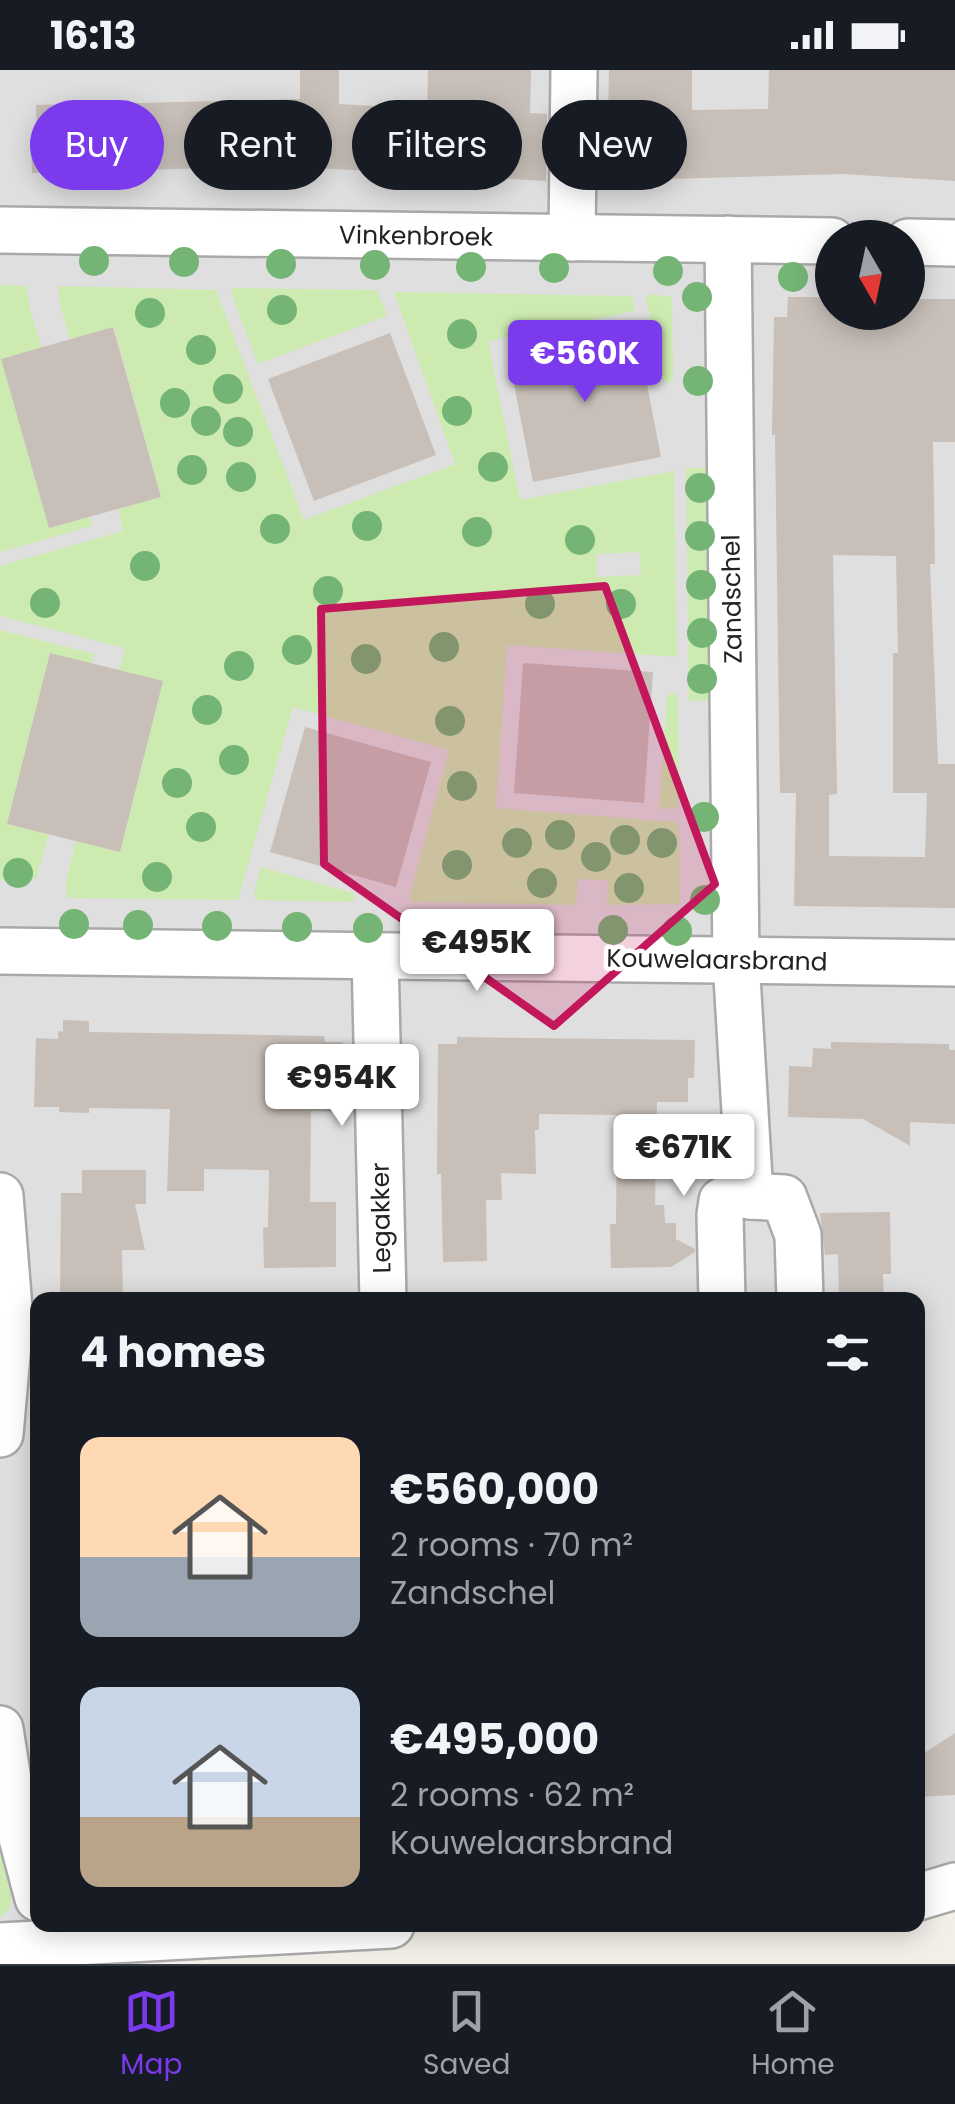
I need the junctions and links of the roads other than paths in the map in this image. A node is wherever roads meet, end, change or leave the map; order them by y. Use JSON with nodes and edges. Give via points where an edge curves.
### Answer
{"nodes":[{"id":1,"x":574,"y":70,"type":"edge"},
{"id":2,"x":0,"y":230,"type":"edge"},
{"id":3,"x":572,"y":238,"type":"junction"},
{"id":4,"x":728,"y":239,"type":"junction"},
{"id":5,"x":815,"y":240,"type":"edge"},
{"id":6,"x":925,"y":242,"type":"edge"},
{"id":7,"x":955,"y":242,"type":"edge"},
{"id":8,"x":0,"y":951,"type":"edge"},
{"id":9,"x":375,"y":955,"type":"junction"},
{"id":10,"x":736,"y":960,"type":"junction"},
{"id":11,"x":955,"y":963,"type":"edge"},
{"id":12,"x":0,"y":1196,"type":"edge"},
{"id":13,"x":750,"y":1196,"type":"junction"},
{"id":14,"x":383,"y":1292,"type":"edge"},
{"id":15,"x":722,"y":1292,"type":"edge"},
{"id":16,"x":800,"y":1292,"type":"edge"},
{"id":17,"x":0,"y":1434,"type":"edge"},
{"id":18,"x":0,"y":1729,"type":"edge"},
{"id":19,"x":30,"y":1868,"type":"edge"},
{"id":20,"x":955,"y":1886,"type":"edge"},
{"id":21,"x":925,"y":1895,"type":"edge"},
{"id":22,"x":266,"y":1932,"type":"edge"},
{"id":23,"x":53,"y":1944,"type":"edge"},
{"id":24,"x":0,"y":1946,"type":"edge"}],
"edges":[{"from":1,"to":3,"type":"street"},
{"from":2,"to":3,"type":"street","name":"Vinkenbroek"},
{"from":3,"to":4,"type":"street","name":"Vinkenbroek"},
{"from":4,"to":5,"type":"street","name":"Vinkenbroek"},
{"from":4,"to":10,"type":"street","name":"Zandschel"},
{"from":6,"to":7,"type":"street"},
{"from":8,"to":9,"type":"street","name":"Kouwelaarsbrand"},
{"from":9,"to":10,"type":"street","name":"Kouwelaarsbrand"},
{"from":9,"to":14,"type":"street","name":"Legakker"},
{"from":10,"to":11,"type":"street","name":"Kouwelaarsbrand"},
{"from":10,"to":13,"type":"street","name":"Zandschel"},
{"from":12,"to":17,"type":"street","via":[[10,1321]]},
{"from":13,"to":15,"type":"street","via":[[737,1192],[722,1201]]},
{"from":13,"to":16,"type":"street","via":[[784,1198],[798,1236]]},
{"from":18,"to":19,"type":"street"},
{"from":20,"to":21,"type":"street"},
{"from":22,"to":23,"type":"street"},
{"from":23,"to":24,"type":"street"}]}
